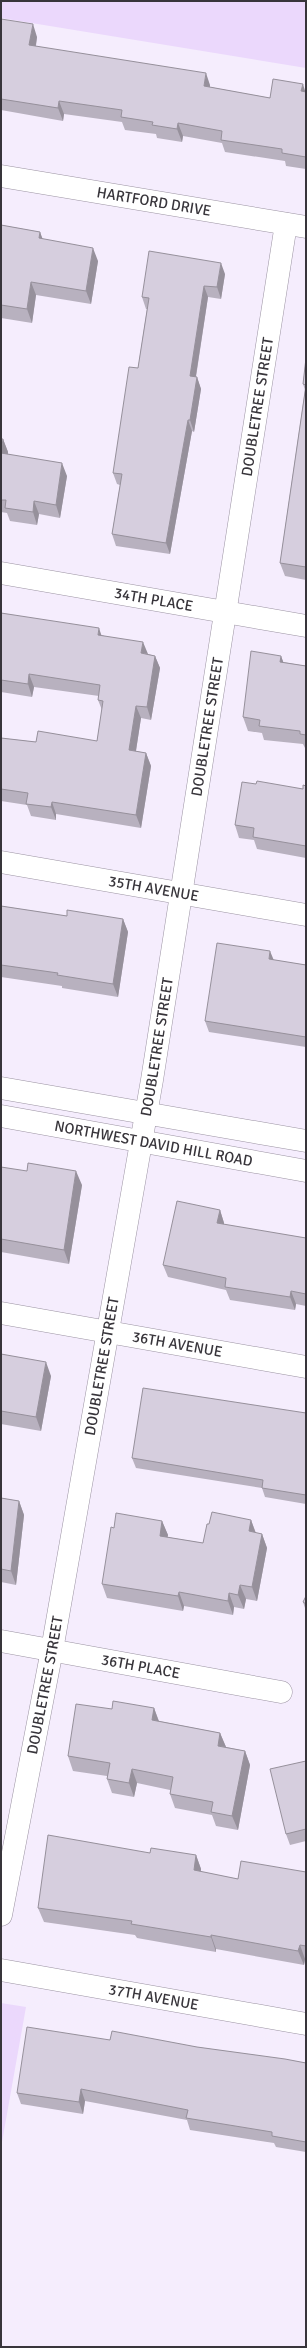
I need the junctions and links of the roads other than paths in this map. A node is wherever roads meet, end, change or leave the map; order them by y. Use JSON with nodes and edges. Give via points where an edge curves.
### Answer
{"nodes":[{"id":1,"x":1,"y":176,"type":"edge"},
{"id":2,"x":296,"y":225,"type":"edge"},
{"id":3,"x":1,"y":573,"type":"edge"},
{"id":4,"x":226,"y":612,"type":"junction"},
{"id":5,"x":306,"y":626,"type":"edge"},
{"id":6,"x":1,"y":862,"type":"edge"},
{"id":7,"x":182,"y":894,"type":"junction"},
{"id":8,"x":306,"y":915,"type":"edge"},
{"id":9,"x":1,"y":1088,"type":"edge"},
{"id":10,"x":146,"y":1113,"type":"junction"},
{"id":11,"x":1,"y":1116,"type":"edge"},
{"id":12,"x":306,"y":1141,"type":"edge"},
{"id":13,"x":141,"y":1142,"type":"junction"},
{"id":14,"x":306,"y":1171,"type":"edge"},
{"id":15,"x":1,"y":1313,"type":"edge"},
{"id":16,"x":109,"y":1332,"type":"junction"},
{"id":17,"x":306,"y":1367,"type":"edge"},
{"id":18,"x":1,"y":1641,"type":"edge"},
{"id":19,"x":52,"y":1650,"type":"junction"},
{"id":20,"x":281,"y":1692,"type":"dead end"},
{"id":21,"x":1,"y":1915,"type":"edge"},
{"id":22,"x":1,"y":1970,"type":"edge"},
{"id":23,"x":306,"y":2024,"type":"edge"}],
"edges":[{"from":1,"to":2,"type":"street","name":"HARTFORD DRIVE"},
{"from":2,"to":4,"type":"street","name":"DOUBLETREE STREET"},
{"from":3,"to":4,"type":"street","name":"34TH PLACE"},
{"from":4,"to":5,"type":"street","name":"34TH PLACE"},
{"from":4,"to":7,"type":"street","name":"DOUBLETREE STREET"},
{"from":6,"to":7,"type":"street","name":"35TH AVENUE"},
{"from":7,"to":8,"type":"street","name":"35TH AVENUE"},
{"from":7,"to":10,"type":"street","name":"DOUBLETREE STREET"},
{"from":9,"to":10,"type":"street","name":"NORTHWEST DAVID HILL ROAD"},
{"from":10,"to":12,"type":"street","name":"NORTHWEST DAVID HILL ROAD"},
{"from":10,"to":13,"type":"street","name":"DOUBLETREE STREET"},
{"from":11,"to":13,"type":"street","name":"NORTHWEST DAVID HILL ROAD"},
{"from":13,"to":14,"type":"street","name":"NORTHWEST DAVID HILL ROAD"},
{"from":13,"to":16,"type":"street","name":"DOUBLETREE STREET"},
{"from":15,"to":16,"type":"street","name":"36TH AVENUE"},
{"from":16,"to":17,"type":"street","name":"36TH AVENUE"},
{"from":16,"to":19,"type":"street","name":"DOUBLETREE STREET"},
{"from":18,"to":19,"type":"street","name":"36TH PLACE"},
{"from":19,"to":20,"type":"street","name":"36TH PLACE"},
{"from":19,"to":21,"type":"street","name":"DOUBLETREE STREET"},
{"from":22,"to":23,"type":"street","name":"37TH AVENUE"}]}
